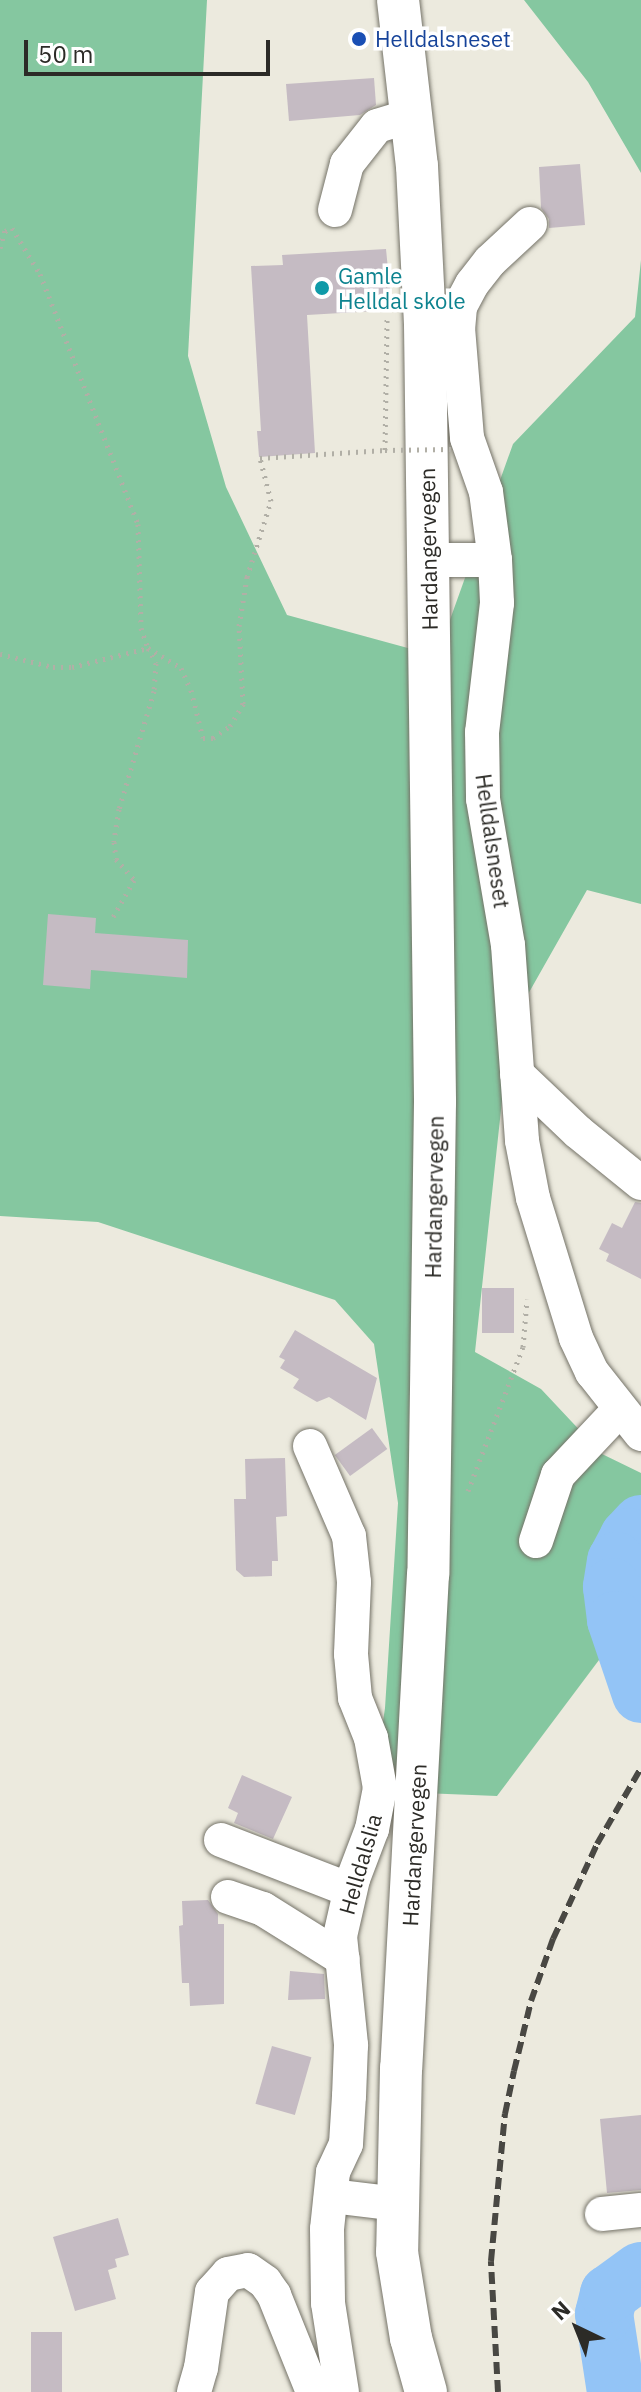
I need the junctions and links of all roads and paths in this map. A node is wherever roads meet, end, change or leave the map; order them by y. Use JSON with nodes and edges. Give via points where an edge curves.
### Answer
{"nodes":[{"id":1,"x":398,"y":0,"type":"edge"},
{"id":2,"x":412,"y":115,"type":"junction"},
{"id":3,"x":335,"y":210,"type":"dead end"},
{"id":4,"x":530,"y":224,"type":"dead end"},
{"id":5,"x":0,"y":248,"type":"edge"},
{"id":6,"x":384,"y":333,"type":"dead end"},
{"id":7,"x":453,"y":449,"type":"dead end"},
{"id":8,"x":385,"y":450,"type":"junction"},
{"id":9,"x":428,"y":560,"type":"junction"},
{"id":10,"x":495,"y":560,"type":"junction"},
{"id":11,"x":148,"y":648,"type":"junction"},
{"id":12,"x":0,"y":654,"type":"edge"},
{"id":13,"x":112,"y":919,"type":"dead end"},
{"id":14,"x":517,"y":1074,"type":"junction"},
{"id":15,"x":641,"y":1183,"type":"edge"},
{"id":16,"x":527,"y":1295,"type":"dead end"},
{"id":17,"x":630,"y":1422,"type":"edge"},
{"id":18,"x":310,"y":1446,"type":"dead end"},
{"id":19,"x":466,"y":1494,"type":"dead end"},
{"id":20,"x":536,"y":1541,"type":"dead end"},
{"id":21,"x":221,"y":1840,"type":"dead end"},
{"id":22,"x":350,"y":1890,"type":"junction"},
{"id":23,"x":228,"y":1897,"type":"dead end"},
{"id":24,"x":343,"y":1959,"type":"junction"},
{"id":25,"x":331,"y":2196,"type":"junction"},
{"id":26,"x":397,"y":2204,"type":"junction"},
{"id":27,"x":641,"y":2210,"type":"edge"},
{"id":28,"x":602,"y":2214,"type":"dead end"},
{"id":29,"x":194,"y":2392,"type":"edge"},
{"id":30,"x":313,"y":2392,"type":"edge"},
{"id":31,"x":342,"y":2392,"type":"edge"},
{"id":32,"x":426,"y":2392,"type":"edge"}],
"edges":[{"from":1,"to":2,"type":"main road","name":"Hardangervegen"},
{"from":2,"to":3,"type":"street","via":[[377,126],[347,164]]},
{"from":2,"to":9,"type":"main road","name":"Hardangervegen","via":[[425,324]]},
{"from":4,"to":10,"type":"street","name":"Helldalsneset","via":[[490,261],[460,307],[467,438],[486,492]]},
{"from":5,"to":11,"type":"path","via":[[5,231],[12,228],[40,274],[138,524],[141,628]]},
{"from":6,"to":8,"type":"path"},
{"from":7,"to":8,"type":"path","bridge":true},
{"from":8,"to":11,"type":"path","via":[[260,458],[271,501],[247,577],[239,626],[243,704],[230,726],[213,738],[203,738],[181,668]]},
{"from":9,"to":10,"type":"street"},
{"from":9,"to":26,"type":"main road","name":"Hardangervegen","via":[[435,1102],[428,1574]]},
{"from":10,"to":14,"type":"street","name":"Helldalsneset","via":[[497,603],[482,732],[483,799],[508,945]]},
{"from":11,"to":12,"type":"path","via":[[72,667]]},
{"from":11,"to":13,"type":"path","via":[[156,663],[154,691],[114,842],[116,859],[134,880]]},
{"from":14,"to":15,"type":"street"},
{"from":14,"to":17,"type":"street","name":"Helldalsneset","via":[[533,1198],[560,1293],[592,1372]]},
{"from":16,"to":19,"type":"path","via":[[523,1347]]},
{"from":17,"to":20,"type":"street","via":[[558,1475]]},
{"from":18,"to":22,"type":"street","name":"Helldalslia","via":[[349,1536],[355,1698],[371,1738],[380,1788]]},
{"from":21,"to":22,"type":"street"},
{"from":22,"to":24,"type":"street","name":"Helldalslia","via":[[340,1936]]},
{"from":23,"to":24,"type":"street","via":[[263,1909]]},
{"from":24,"to":25,"type":"street","name":"Helldalslia","via":[[351,2045],[349,2096],[346,2144],[333,2172]]},
{"from":25,"to":26,"type":"street"},
{"from":25,"to":31,"type":"street","name":"Helldalslia","via":[[328,2303]]},
{"from":26,"to":32,"type":"main road","name":"Hardangervegen","via":[[397,2252]]},
{"from":27,"to":28,"type":"street"},
{"from":29,"to":30,"type":"street","via":[[212,2292],[228,2274],[248,2270],[274,2295]]}]}
